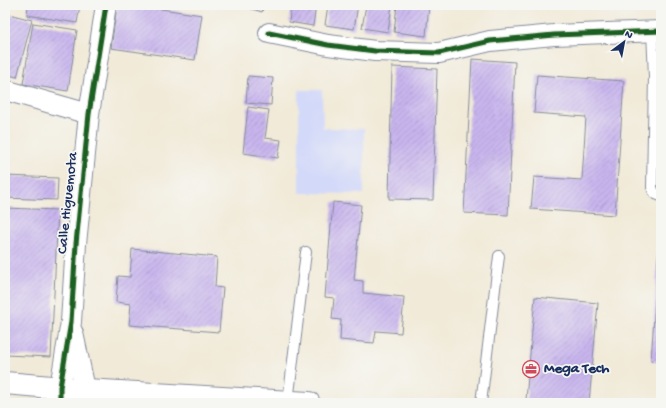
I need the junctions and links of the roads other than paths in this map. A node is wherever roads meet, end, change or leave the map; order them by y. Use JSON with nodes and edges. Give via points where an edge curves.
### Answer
{"nodes":[{"id":1,"x":106,"y":5,"type":"edge"},
{"id":2,"x":656,"y":31,"type":"edge"},
{"id":3,"x":269,"y":33,"type":"dead end"},
{"id":4,"x":657,"y":77,"type":"edge"},
{"id":5,"x":5,"y":90,"type":"edge"},
{"id":6,"x":89,"y":114,"type":"junction"},
{"id":7,"x":661,"y":196,"type":"edge"},
{"id":8,"x":306,"y":252,"type":"dead end"},
{"id":9,"x":499,"y":256,"type":"dead end"},
{"id":10,"x":71,"y":322,"type":"junction"},
{"id":11,"x":5,"y":383,"type":"edge"},
{"id":12,"x":60,"y":395,"type":"edge"},
{"id":13,"x":87,"y":396,"type":"edge"},
{"id":14,"x":299,"y":402,"type":"edge"},
{"id":15,"x":481,"y":403,"type":"edge"}],
"edges":[{"from":1,"to":6,"type":"street","name":"Calle Higuemota"},
{"from":2,"to":3,"type":"street","via":[[554,35],[490,41],[439,53],[375,51],[328,46]]},
{"from":2,"to":4,"type":"lane"},
{"from":4,"to":7,"type":"lane","via":[[652,186],[653,192]]},
{"from":5,"to":6,"type":"street"},
{"from":6,"to":10,"type":"street","name":"Calle Higuemota"},
{"from":8,"to":14,"type":"lane"},
{"from":9,"to":15,"type":"lane"},
{"from":10,"to":12,"type":"street","name":"Calle Higuemota"},
{"from":10,"to":13,"type":"street","name":"Calle Higuemota"},
{"from":11,"to":12,"type":"main road"},
{"from":12,"to":13,"type":"main road"},
{"from":13,"to":14,"type":"main road"}]}
